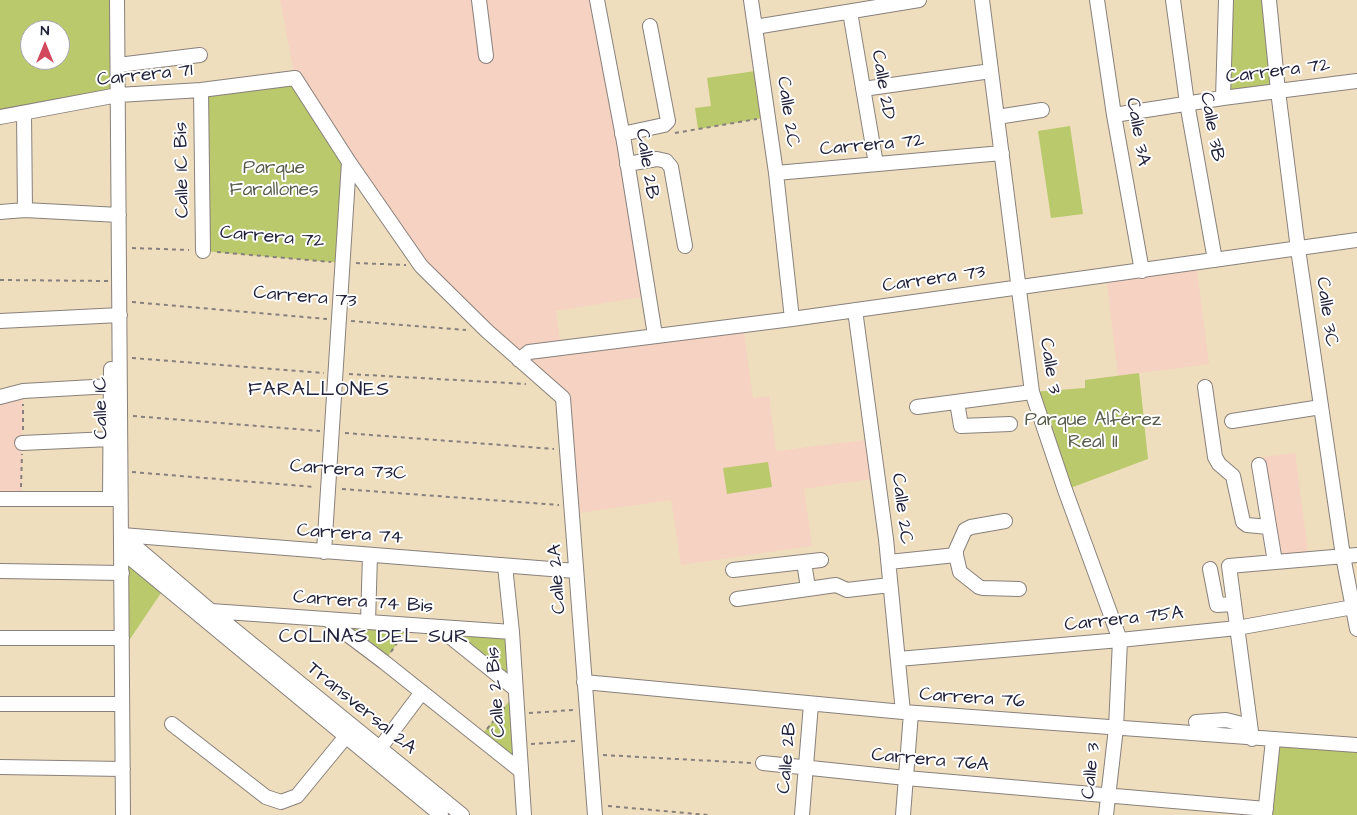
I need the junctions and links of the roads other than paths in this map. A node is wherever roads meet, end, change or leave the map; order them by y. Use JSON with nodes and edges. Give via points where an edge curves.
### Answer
{"nodes":[{"id":1,"x":117,"y":0,"type":"edge"},
{"id":2,"x":478,"y":0,"type":"edge"},
{"id":3,"x":597,"y":0,"type":"edge"},
{"id":4,"x":751,"y":0,"type":"edge"},
{"id":5,"x":918,"y":0,"type":"edge"},
{"id":6,"x":982,"y":0,"type":"edge"},
{"id":7,"x":1098,"y":0,"type":"edge"},
{"id":8,"x":1173,"y":0,"type":"edge"},
{"id":9,"x":1226,"y":0,"type":"edge"},
{"id":10,"x":1269,"y":0,"type":"edge"},
{"id":11,"x":850,"y":12,"type":"junction"},
{"id":12,"x":650,"y":26,"type":"dead end"},
{"id":13,"x":755,"y":27,"type":"junction"},
{"id":14,"x":200,"y":55,"type":"dead end"},
{"id":15,"x":486,"y":56,"type":"dead end"},
{"id":16,"x":118,"y":65,"type":"junction"},
{"id":17,"x":991,"y":71,"type":"junction"},
{"id":18,"x":295,"y":78,"type":"joint"},
{"id":19,"x":1357,"y":81,"type":"edge"},
{"id":20,"x":863,"y":89,"type":"junction"},
{"id":21,"x":201,"y":90,"type":"junction"},
{"id":22,"x":1278,"y":90,"type":"junction"},
{"id":23,"x":118,"y":95,"type":"junction"},
{"id":24,"x":1223,"y":98,"type":"junction"},
{"id":25,"x":1187,"y":103,"type":"junction"},
{"id":26,"x":1042,"y":110,"type":"dead end"},
{"id":27,"x":24,"y":113,"type":"junction"},
{"id":28,"x":1114,"y":115,"type":"junction"},
{"id":29,"x":0,"y":117,"type":"edge"},
{"id":30,"x":997,"y":117,"type":"junction"},
{"id":31,"x":622,"y":134,"type":"junction"},
{"id":32,"x":1002,"y":153,"type":"junction"},
{"id":33,"x":348,"y":162,"type":"junction"},
{"id":34,"x":627,"y":164,"type":"junction"},
{"id":35,"x":876,"y":164,"type":"junction"},
{"id":36,"x":776,"y":173,"type":"junction"},
{"id":37,"x":25,"y":210,"type":"junction"},
{"id":38,"x":0,"y":212,"type":"edge"},
{"id":39,"x":119,"y":215,"type":"junction"},
{"id":40,"x":1357,"y":240,"type":"edge"},
{"id":41,"x":685,"y":246,"type":"dead end"},
{"id":42,"x":1298,"y":249,"type":"junction"},
{"id":43,"x":203,"y":251,"type":"road end"},
{"id":44,"x":1215,"y":260,"type":"junction"},
{"id":45,"x":1142,"y":271,"type":"junction"},
{"id":46,"x":1019,"y":287,"type":"junction"},
{"id":47,"x":855,"y":310,"type":"junction"},
{"id":48,"x":117,"y":311,"type":"junction"},
{"id":49,"x":792,"y":319,"type":"junction"},
{"id":50,"x":0,"y":321,"type":"edge"},
{"id":51,"x":654,"y":335,"type":"junction"},
{"id":52,"x":519,"y":360,"type":"junction"},
{"id":53,"x":111,"y":386,"type":"junction"},
{"id":54,"x":1205,"y":387,"type":"dead end"},
{"id":55,"x":1032,"y":392,"type":"junction"},
{"id":56,"x":0,"y":397,"type":"edge"},
{"id":57,"x":957,"y":402,"type":"junction"},
{"id":58,"x":1321,"y":407,"type":"junction"},
{"id":59,"x":917,"y":408,"type":"dead end"},
{"id":60,"x":1232,"y":421,"type":"dead end"},
{"id":61,"x":1010,"y":424,"type":"dead end"},
{"id":62,"x":110,"y":439,"type":"junction"},
{"id":63,"x":22,"y":443,"type":"road end"},
{"id":64,"x":1259,"y":465,"type":"dead end"},
{"id":65,"x":0,"y":499,"type":"edge"},
{"id":66,"x":116,"y":499,"type":"junction"},
{"id":67,"x":1005,"y":521,"type":"dead end"},
{"id":68,"x":1268,"y":527,"type":"junction"},
{"id":69,"x":122,"y":535,"type":"junction"},
{"id":70,"x":122,"y":551,"type":"junction"},
{"id":71,"x":324,"y":552,"type":"junction"},
{"id":72,"x":370,"y":555,"type":"junction"},
{"id":73,"x":956,"y":555,"type":"junction"},
{"id":74,"x":1350,"y":555,"type":"edge"},
{"id":75,"x":889,"y":562,"type":"junction"},
{"id":76,"x":1275,"y":562,"type":"junction"},
{"id":77,"x":505,"y":566,"type":"junction"},
{"id":78,"x":1210,"y":568,"type":"dead end"},
{"id":79,"x":734,"y":570,"type":"dead end"},
{"id":80,"x":0,"y":571,"type":"edge"},
{"id":81,"x":576,"y":571,"type":"junction"},
{"id":82,"x":122,"y":573,"type":"junction"},
{"id":83,"x":890,"y":585,"type":"junction"},
{"id":84,"x":812,"y":588,"type":"junction"},
{"id":85,"x":1019,"y":589,"type":"dead end"},
{"id":86,"x":737,"y":599,"type":"dead end"},
{"id":87,"x":1234,"y":604,"type":"junction"},
{"id":88,"x":1353,"y":607,"type":"junction"},
{"id":89,"x":211,"y":611,"type":"junction"},
{"id":90,"x":326,"y":619,"type":"junction"},
{"id":91,"x":368,"y":622,"type":"junction"},
{"id":92,"x":438,"y":627,"type":"junction"},
{"id":93,"x":1237,"y":628,"type":"junction"},
{"id":94,"x":1357,"y":629,"type":"edge"},
{"id":95,"x":512,"y":632,"type":"junction"},
{"id":96,"x":0,"y":638,"type":"edge"},
{"id":97,"x":122,"y":638,"type":"junction"},
{"id":98,"x":1120,"y":640,"type":"junction"},
{"id":99,"x":898,"y":659,"type":"junction"},
{"id":100,"x":584,"y":682,"type":"junction"},
{"id":101,"x":515,"y":691,"type":"junction"},
{"id":102,"x":422,"y":692,"type":"junction"},
{"id":103,"x":0,"y":704,"type":"edge"},
{"id":104,"x":122,"y":704,"type":"junction"},
{"id":105,"x":811,"y":704,"type":"junction"},
{"id":106,"x":907,"y":713,"type":"junction"},
{"id":107,"x":1196,"y":722,"type":"dead end"},
{"id":108,"x":172,"y":724,"type":"dead end"},
{"id":109,"x":1116,"y":728,"type":"junction"},
{"id":110,"x":350,"y":732,"type":"junction"},
{"id":111,"x":1251,"y":732,"type":"junction"},
{"id":112,"x":1273,"y":740,"type":"junction"},
{"id":113,"x":1357,"y":746,"type":"edge"},
{"id":114,"x":380,"y":748,"type":"junction"},
{"id":115,"x":763,"y":763,"type":"road end"},
{"id":116,"x":0,"y":767,"type":"edge"},
{"id":117,"x":806,"y":768,"type":"junction"},
{"id":118,"x":122,"y":770,"type":"junction"},
{"id":119,"x":521,"y":771,"type":"junction"},
{"id":120,"x":906,"y":778,"type":"junction"},
{"id":121,"x":1108,"y":795,"type":"junction"},
{"id":122,"x":594,"y":810,"type":"edge"},
{"id":123,"x":1266,"y":812,"type":"edge"},
{"id":124,"x":123,"y":815,"type":"edge"},
{"id":125,"x":441,"y":815,"type":"edge"},
{"id":126,"x":462,"y":815,"type":"edge"},
{"id":127,"x":524,"y":815,"type":"edge"},
{"id":128,"x":802,"y":815,"type":"edge"},
{"id":129,"x":903,"y":815,"type":"edge"},
{"id":130,"x":1106,"y":815,"type":"edge"}],
"edges":[{"from":1,"to":16,"type":"street","name":"Calle 1C"},
{"from":2,"to":15,"type":"street"},
{"from":3,"to":31,"type":"street","name":"Calle 2B"},
{"from":4,"to":13,"type":"street","name":"Calle 2C"},
{"from":5,"to":11,"type":"street"},
{"from":6,"to":17,"type":"street","name":"Calle 3"},
{"from":7,"to":28,"type":"street","name":"Calle 3A"},
{"from":8,"to":25,"type":"street","name":"Calle 3B"},
{"from":9,"to":24,"type":"street"},
{"from":10,"to":22,"type":"street","name":"Calle 3C"},
{"from":11,"to":13,"type":"street"},
{"from":11,"to":20,"type":"street","name":"Calle 2D"},
{"from":12,"to":31,"type":"street","via":[[668,121],[664,125]]},
{"from":13,"to":36,"type":"street","name":"Calle 2C"},
{"from":14,"to":16,"type":"street"},
{"from":16,"to":23,"type":"street","name":"Calle 1C"},
{"from":17,"to":20,"type":"street"},
{"from":17,"to":30,"type":"street","name":"Calle 3"},
{"from":18,"to":21,"type":"street","name":"Carrera 71"},
{"from":18,"to":33,"type":"street","name":"Calle 2A"},
{"from":19,"to":22,"type":"street","name":"Carrera 72"},
{"from":20,"to":35,"type":"street","name":"Calle 2D"},
{"from":21,"to":23,"type":"street","name":"Carrera 71"},
{"from":21,"to":43,"type":"street","name":"Calle 1C Bis"},
{"from":22,"to":24,"type":"street","name":"Carrera 72"},
{"from":22,"to":42,"type":"street","name":"Calle 3C"},
{"from":23,"to":27,"type":"street","name":"Carrera 71"},
{"from":23,"to":39,"type":"street","name":"Calle 1C"},
{"from":24,"to":25,"type":"street","name":"Carrera 72"},
{"from":25,"to":28,"type":"street","name":"Carrera 72"},
{"from":25,"to":44,"type":"street","name":"Calle 3B"},
{"from":26,"to":30,"type":"street"},
{"from":27,"to":29,"type":"street","name":"Carrera 71"},
{"from":27,"to":37,"type":"street"},
{"from":28,"to":45,"type":"street","name":"Calle 3A"},
{"from":30,"to":32,"type":"street","name":"Calle 3"},
{"from":31,"to":34,"type":"street","name":"Calle 2B"},
{"from":32,"to":35,"type":"street","name":"Carrera 72"},
{"from":32,"to":46,"type":"street","name":"Calle 3"},
{"from":33,"to":52,"type":"street","name":"Calle 2A","via":[[421,266]]},
{"from":33,"to":71,"type":"street"},
{"from":34,"to":41,"type":"street","via":[[657,159],[672,167]]},
{"from":34,"to":51,"type":"street","name":"Calle 2B"},
{"from":35,"to":36,"type":"street","name":"Carrera 72"},
{"from":36,"to":49,"type":"street","name":"Calle 2C"},
{"from":37,"to":38,"type":"street"},
{"from":37,"to":39,"type":"street"},
{"from":39,"to":48,"type":"street","name":"Calle 1C"},
{"from":40,"to":42,"type":"street","name":"Carrera 73"},
{"from":42,"to":44,"type":"street","name":"Carrera 73"},
{"from":42,"to":58,"type":"street","name":"Calle 3C"},
{"from":44,"to":45,"type":"street","name":"Carrera 73"},
{"from":45,"to":46,"type":"street","name":"Carrera 73"},
{"from":46,"to":47,"type":"street","name":"Carrera 73"},
{"from":46,"to":55,"type":"street","name":"Calle 3"},
{"from":47,"to":49,"type":"street","name":"Carrera 73"},
{"from":47,"to":75,"type":"street","name":"Calle 2C"},
{"from":48,"to":50,"type":"street"},
{"from":48,"to":53,"type":"street"},
{"from":48,"to":66,"type":"street","name":"Calle 1C","via":[[121,472]]},
{"from":49,"to":51,"type":"street","name":"Carrera 73"},
{"from":51,"to":52,"type":"street","name":"Carrera 73","via":[[529,352]]},
{"from":52,"to":81,"type":"street","name":"Calle 2A","via":[[563,398]]},
{"from":53,"to":56,"type":"street","via":[[23,391]]},
{"from":53,"to":62,"type":"street"},
{"from":54,"to":68,"type":"street","via":[[1215,457],[1233,476],[1241,518],[1247,525]]},
{"from":55,"to":57,"type":"street"},
{"from":55,"to":98,"type":"street","name":"Calle 3"},
{"from":57,"to":59,"type":"street"},
{"from":57,"to":61,"type":"street","via":[[961,426]]},
{"from":58,"to":60,"type":"street"},
{"from":58,"to":74,"type":"street","name":"Calle 3C"},
{"from":62,"to":63,"type":"street"},
{"from":62,"to":66,"type":"street"},
{"from":64,"to":68,"type":"street"},
{"from":65,"to":66,"type":"street"},
{"from":66,"to":69,"type":"street","name":"Calle 1C"},
{"from":67,"to":73,"type":"street","via":[[965,530]]},
{"from":68,"to":76,"type":"street"},
{"from":69,"to":70,"type":"street","name":"Calle 1C"},
{"from":69,"to":71,"type":"street","name":"Carrera 74"},
{"from":69,"to":89,"type":"street","name":"Transversal 2A"},
{"from":70,"to":82,"type":"street","name":"Calle 1C"},
{"from":70,"to":110,"type":"street","name":"Transversal 2A"},
{"from":71,"to":72,"type":"street","name":"Carrera 74"},
{"from":72,"to":77,"type":"street","name":"Carrera 74"},
{"from":72,"to":91,"type":"street"},
{"from":73,"to":75,"type":"street"},
{"from":73,"to":85,"type":"street","via":[[960,572],[979,586]]},
{"from":74,"to":76,"type":"street"},
{"from":74,"to":88,"type":"street","name":"Calle 3C"},
{"from":75,"to":83,"type":"street","name":"Calle 2C"},
{"from":76,"to":87,"type":"street","via":[[1229,566]]},
{"from":77,"to":81,"type":"street","name":"Carrera 74"},
{"from":77,"to":95,"type":"street","name":"Calle 2 Bis"},
{"from":78,"to":87,"type":"street","via":[[1217,605]]},
{"from":79,"to":84,"type":"street","via":[[813,564]]},
{"from":80,"to":82,"type":"street"},
{"from":81,"to":100,"type":"street","name":"Calle 2A"},
{"from":82,"to":97,"type":"street","name":"Calle 1C"},
{"from":83,"to":84,"type":"street","via":[[847,590],[836,585]]},
{"from":83,"to":99,"type":"street","name":"Calle 2C"},
{"from":84,"to":86,"type":"street"},
{"from":87,"to":93,"type":"street"},
{"from":88,"to":93,"type":"street","name":"Carrera 75A"},
{"from":88,"to":94,"type":"street","name":"Calle 3C"},
{"from":89,"to":90,"type":"street","name":"Carrera 74 Bis"},
{"from":89,"to":110,"type":"street","name":"Transversal 2A"},
{"from":90,"to":91,"type":"street","name":"Carrera 74 Bis"},
{"from":90,"to":102,"type":"street"},
{"from":91,"to":92,"type":"street","name":"Carrera 74 Bis"},
{"from":92,"to":95,"type":"street","name":"Carrera 74 Bis"},
{"from":92,"to":101,"type":"street"},
{"from":93,"to":98,"type":"street","name":"Carrera 75A"},
{"from":93,"to":111,"type":"street"},
{"from":95,"to":101,"type":"street","name":"Calle 2 Bis"},
{"from":96,"to":97,"type":"street"},
{"from":97,"to":104,"type":"street","name":"Calle 1C"},
{"from":98,"to":99,"type":"street","name":"Carrera 75A"},
{"from":98,"to":109,"type":"street","name":"Calle 3"},
{"from":99,"to":106,"type":"street","name":"Calle 2C"},
{"from":100,"to":105,"type":"street","name":"Carrera 76"},
{"from":100,"to":122,"type":"street","name":"Calle 2A"},
{"from":101,"to":119,"type":"street","name":"Calle 2 Bis"},
{"from":102,"to":114,"type":"street"},
{"from":102,"to":119,"type":"street"},
{"from":103,"to":104,"type":"street"},
{"from":104,"to":118,"type":"street","name":"Calle 1C"},
{"from":105,"to":106,"type":"street","name":"Carrera 76"},
{"from":105,"to":117,"type":"street","name":"Calle 2B"},
{"from":106,"to":109,"type":"street","name":"Carrera 76"},
{"from":106,"to":120,"type":"street","name":"Calle 2C"},
{"from":107,"to":111,"type":"street","via":[[1226,720]]},
{"from":108,"to":110,"type":"street","via":[[266,797],[281,802],[297,796]]},
{"from":109,"to":111,"type":"street","name":"Carrera 76"},
{"from":109,"to":121,"type":"street","name":"Calle 3"},
{"from":110,"to":114,"type":"street","name":"Transversal 2A"},
{"from":110,"to":125,"type":"street","name":"Transversal 2A"},
{"from":111,"to":112,"type":"street","name":"Carrera 76"},
{"from":112,"to":113,"type":"street","name":"Carrera 76"},
{"from":112,"to":123,"type":"street"},
{"from":114,"to":126,"type":"street","name":"Transversal 2A"},
{"from":115,"to":117,"type":"street","name":"Carrera 76A"},
{"from":116,"to":118,"type":"street"},
{"from":117,"to":120,"type":"street","name":"Carrera 76A"},
{"from":117,"to":128,"type":"street","name":"Calle 2B"},
{"from":118,"to":124,"type":"street","name":"Calle 1C"},
{"from":119,"to":127,"type":"street","name":"Calle 2 Bis"},
{"from":120,"to":121,"type":"street","name":"Carrera 76A"},
{"from":120,"to":129,"type":"street","name":"Calle 2C"},
{"from":121,"to":123,"type":"street","name":"Carrera 76A"},
{"from":121,"to":130,"type":"street","name":"Calle 3"}]}
